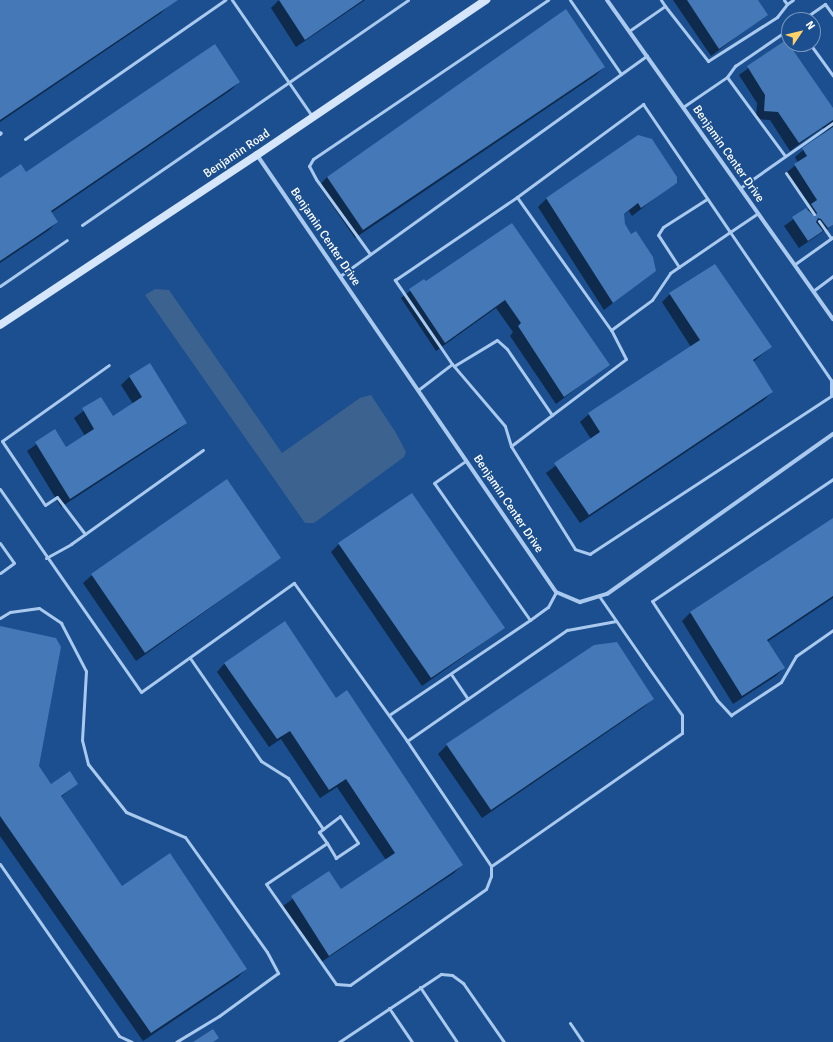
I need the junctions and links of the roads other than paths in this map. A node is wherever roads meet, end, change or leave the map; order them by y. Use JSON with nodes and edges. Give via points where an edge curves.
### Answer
{"nodes":[{"id":1,"x":225,"y":0,"type":"edge"},
{"id":2,"x":232,"y":0,"type":"edge"},
{"id":3,"x":408,"y":0,"type":"edge"},
{"id":4,"x":486,"y":0,"type":"edge"},
{"id":5,"x":548,"y":0,"type":"edge"},
{"id":6,"x":570,"y":0,"type":"edge"},
{"id":7,"x":607,"y":0,"type":"edge"},
{"id":8,"x":661,"y":0,"type":"edge"},
{"id":9,"x":784,"y":0,"type":"edge"},
{"id":10,"x":793,"y":0,"type":"edge"},
{"id":11,"x":787,"y":4,"type":"junction"},
{"id":12,"x":665,"y":6,"type":"junction"},
{"id":13,"x":814,"y":12,"type":"edge"},
{"id":14,"x":833,"y":15,"type":"edge"},
{"id":15,"x":629,"y":31,"type":"junction"},
{"id":16,"x":781,"y":34,"type":"edge"},
{"id":17,"x":816,"y":52,"type":"edge"},
{"id":18,"x":646,"y":55,"type":"junction"},
{"id":19,"x":621,"y":74,"type":"junction"},
{"id":20,"x":833,"y":76,"type":"edge"},
{"id":21,"x":727,"y":77,"type":"junction"},
{"id":22,"x":288,"y":82,"type":"junction"},
{"id":23,"x":684,"y":107,"type":"junction"},
{"id":24,"x":313,"y":117,"type":"junction"},
{"id":25,"x":833,"y":123,"type":"edge"},
{"id":26,"x":25,"y":139,"type":"dead end"},
{"id":27,"x":257,"y":155,"type":"junction"},
{"id":28,"x":785,"y":156,"type":"junction"},
{"id":29,"x":786,"y":173,"type":"dead end"},
{"id":30,"x":740,"y":188,"type":"junction"},
{"id":31,"x":517,"y":197,"type":"junction"},
{"id":32,"x":707,"y":199,"type":"junction"},
{"id":33,"x":758,"y":213,"type":"junction"},
{"id":34,"x":814,"y":214,"type":"dead end"},
{"id":35,"x":819,"y":221,"type":"dead end"},
{"id":36,"x":82,"y":225,"type":"dead end"},
{"id":37,"x":730,"y":232,"type":"junction"},
{"id":38,"x":832,"y":238,"type":"edge"},
{"id":39,"x":67,"y":240,"type":"dead end"},
{"id":40,"x":370,"y":254,"type":"junction"},
{"id":41,"x":795,"y":264,"type":"junction"},
{"id":42,"x":679,"y":266,"type":"junction"},
{"id":43,"x":340,"y":276,"type":"junction"},
{"id":44,"x":833,"y":276,"type":"edge"},
{"id":45,"x":0,"y":286,"type":"edge"},
{"id":46,"x":813,"y":291,"type":"junction"},
{"id":47,"x":833,"y":319,"type":"edge"},
{"id":48,"x":0,"y":325,"type":"edge"},
{"id":49,"x":611,"y":330,"type":"junction"},
{"id":50,"x":110,"y":365,"type":"dead end"},
{"id":51,"x":453,"y":365,"type":"junction"},
{"id":52,"x":418,"y":390,"type":"junction"},
{"id":53,"x":552,"y":415,"type":"junction"},
{"id":54,"x":833,"y":434,"type":"edge"},
{"id":55,"x":511,"y":446,"type":"junction"},
{"id":56,"x":203,"y":450,"type":"dead end"},
{"id":57,"x":466,"y":461,"type":"junction"},
{"id":58,"x":833,"y":479,"type":"edge"},
{"id":59,"x":0,"y":489,"type":"edge"},
{"id":60,"x":85,"y":534,"type":"junction"},
{"id":61,"x":0,"y":543,"type":"edge"},
{"id":62,"x":46,"y":558,"type":"junction"},
{"id":63,"x":0,"y":573,"type":"edge"},
{"id":64,"x":556,"y":592,"type":"junction"},
{"id":65,"x":599,"y":596,"type":"junction"},
{"id":66,"x":0,"y":618,"type":"edge"},
{"id":67,"x":530,"y":620,"type":"junction"},
{"id":68,"x":616,"y":621,"type":"junction"},
{"id":69,"x":833,"y":630,"type":"edge"},
{"id":70,"x":190,"y":658,"type":"junction"},
{"id":71,"x":451,"y":674,"type":"junction"},
{"id":72,"x":468,"y":699,"type":"junction"},
{"id":73,"x":389,"y":715,"type":"junction"},
{"id":74,"x":407,"y":741,"type":"junction"},
{"id":75,"x":323,"y":829,"type":"junction"},
{"id":76,"x":327,"y":843,"type":"junction"},
{"id":77,"x":0,"y":864,"type":"edge"},
{"id":78,"x":491,"y":866,"type":"junction"},
{"id":79,"x":420,"y":987,"type":"junction"},
{"id":80,"x":389,"y":1008,"type":"junction"},
{"id":81,"x":570,"y":1023,"type":"dead end"},
{"id":82,"x":132,"y":1042,"type":"edge"},
{"id":83,"x":176,"y":1042,"type":"edge"},
{"id":84,"x":339,"y":1042,"type":"edge"},
{"id":85,"x":412,"y":1042,"type":"edge"},
{"id":86,"x":457,"y":1042,"type":"edge"},
{"id":87,"x":504,"y":1042,"type":"edge"},
{"id":88,"x":583,"y":1042,"type":"edge"}],
"edges":[{"from":1,"to":26,"type":"lane"},
{"from":2,"to":22,"type":"lane"},
{"from":3,"to":22,"type":"lane"},
{"from":4,"to":24,"type":"street","name":"Benjamin Road"},
{"from":5,"to":40,"type":"lane","via":[[313,159],[309,166],[316,179]]},
{"from":6,"to":19,"type":"lane"},
{"from":7,"to":15,"type":"street","name":"Benjamin Center Drive"},
{"from":8,"to":12,"type":"lane"},
{"from":9,"to":11,"type":"lane"},
{"from":10,"to":11,"type":"lane"},
{"from":11,"to":12,"type":"lane","via":[[777,16],[708,61]]},
{"from":12,"to":15,"type":"lane"},
{"from":13,"to":14,"type":"lane","via":[[825,4]]},
{"from":15,"to":18,"type":"street","name":"Benjamin Center Drive"},
{"from":16,"to":21,"type":"lane","via":[[735,66]]},
{"from":17,"to":20,"type":"lane"},
{"from":18,"to":19,"type":"lane"},
{"from":18,"to":23,"type":"street","name":"Benjamin Center Drive"},
{"from":19,"to":40,"type":"lane"},
{"from":21,"to":23,"type":"lane"},
{"from":21,"to":28,"type":"lane"},
{"from":22,"to":24,"type":"lane"},
{"from":22,"to":36,"type":"lane"},
{"from":23,"to":30,"type":"street","name":"Benjamin Center Drive"},
{"from":24,"to":27,"type":"street","name":"Benjamin Road"},
{"from":25,"to":28,"type":"lane"},
{"from":27,"to":43,"type":"street","name":"Benjamin Center Drive"},
{"from":27,"to":48,"type":"street","name":"Benjamin Road"},
{"from":28,"to":30,"type":"lane"},
{"from":29,"to":34,"type":"lane"},
{"from":30,"to":33,"type":"street","name":"Benjamin Center Drive"},
{"from":31,"to":32,"type":"lane","via":[[643,104]]},
{"from":31,"to":49,"type":"lane"},
{"from":31,"to":51,"type":"lane","via":[[395,280]]},
{"from":32,"to":37,"type":"lane"},
{"from":32,"to":42,"type":"lane","via":[[664,227],[658,235]]},
{"from":33,"to":37,"type":"lane"},
{"from":33,"to":41,"type":"street","name":"Benjamin Center Drive"},
{"from":35,"to":38,"type":"lane"},
{"from":37,"to":42,"type":"lane"},
{"from":37,"to":55,"type":"lane","via":[[831,380],[831,396],[590,554],[574,549]]},
{"from":38,"to":41,"type":"lane"},
{"from":39,"to":45,"type":"lane"},
{"from":40,"to":43,"type":"lane"},
{"from":41,"to":46,"type":"street","name":"Benjamin Center Drive"},
{"from":42,"to":49,"type":"lane","via":[[670,273],[652,300]]},
{"from":43,"to":52,"type":"street","name":"Benjamin Center Drive"},
{"from":44,"to":46,"type":"lane"},
{"from":46,"to":47,"type":"street","name":"Benjamin Center Drive"},
{"from":49,"to":53,"type":"lane","via":[[626,359]]},
{"from":50,"to":60,"type":"lane","via":[[2,441],[45,505],[57,497]]},
{"from":51,"to":52,"type":"lane"},
{"from":51,"to":53,"type":"lane","via":[[497,340],[507,349]]},
{"from":51,"to":55,"type":"lane","via":[[505,426]]},
{"from":52,"to":57,"type":"street","name":"Benjamin Center Drive"},
{"from":53,"to":55,"type":"lane"},
{"from":54,"to":65,"type":"street","via":[[607,594]]},
{"from":56,"to":60,"type":"lane"},
{"from":57,"to":64,"type":"street","name":"Benjamin Center Drive"},
{"from":57,"to":67,"type":"lane","via":[[434,483]]},
{"from":58,"to":69,"type":"lane","via":[[652,601],[717,700],[731,715],[781,682],[796,656]]},
{"from":59,"to":62,"type":"lane"},
{"from":60,"to":62,"type":"lane"},
{"from":61,"to":63,"type":"lane","via":[[14,563]]},
{"from":62,"to":70,"type":"lane","via":[[142,692]]},
{"from":64,"to":65,"type":"street","via":[[580,602]]},
{"from":64,"to":67,"type":"lane","via":[[548,607]]},
{"from":65,"to":68,"type":"lane"},
{"from":66,"to":83,"type":"lane","via":[[10,612],[39,608],[61,623],[86,672],[82,740],[88,764],[126,812],[185,837],[267,952],[278,973],[219,1016]]},
{"from":67,"to":71,"type":"lane"},
{"from":68,"to":72,"type":"lane","via":[[567,630]]},
{"from":68,"to":78,"type":"lane","via":[[682,715],[682,733]]},
{"from":70,"to":73,"type":"lane","via":[[294,583]]},
{"from":70,"to":75,"type":"lane","via":[[261,761],[288,778]]},
{"from":71,"to":72,"type":"lane"},
{"from":71,"to":73,"type":"lane"},
{"from":72,"to":74,"type":"lane"},
{"from":73,"to":74,"type":"lane"},
{"from":74,"to":78,"type":"lane"},
{"from":75,"to":76,"type":"lane","via":[[319,832]]},
{"from":75,"to":76,"type":"lane","via":[[340,816],[358,843],[336,858]]},
{"from":76,"to":78,"type":"lane","via":[[266,884],[336,984],[350,985],[486,889],[491,876]]},
{"from":77,"to":82,"type":"lane","via":[[119,1036]]},
{"from":79,"to":80,"type":"lane"},
{"from":79,"to":86,"type":"lane"},
{"from":79,"to":87,"type":"lane","via":[[441,974],[452,975],[463,983]]},
{"from":80,"to":84,"type":"lane"},
{"from":80,"to":85,"type":"lane"},
{"from":81,"to":88,"type":"lane"}]}
